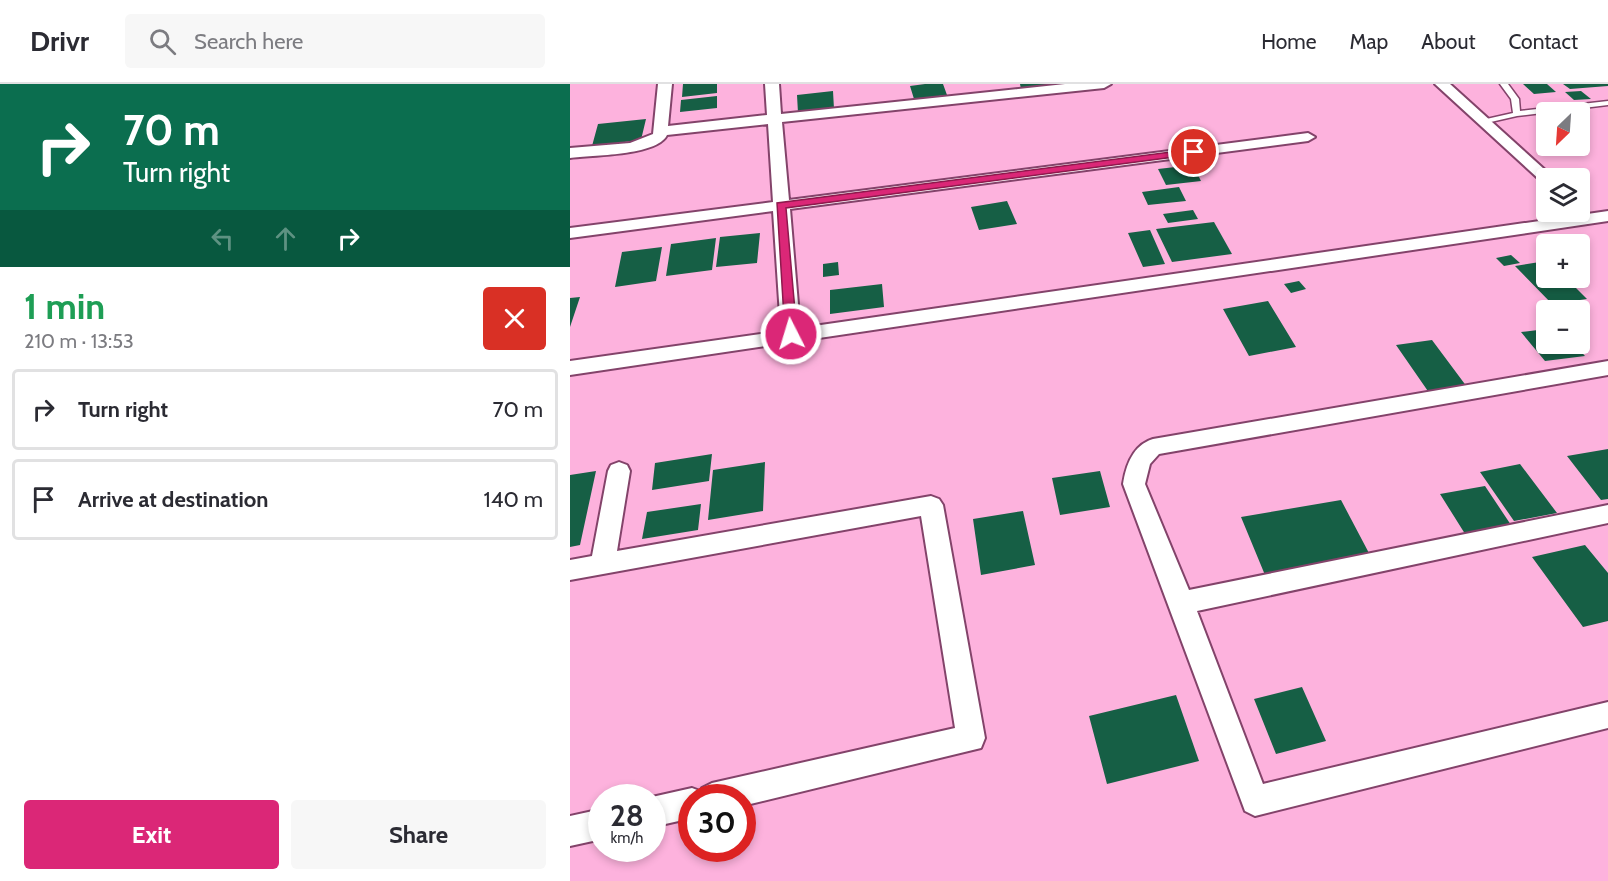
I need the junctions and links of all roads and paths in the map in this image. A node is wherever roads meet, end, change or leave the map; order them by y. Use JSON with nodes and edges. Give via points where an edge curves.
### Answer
{"nodes":[{"id":1,"x":665,"y":84,"type":"edge"},
{"id":2,"x":772,"y":84,"type":"edge"},
{"id":3,"x":1104,"y":84,"type":"edge"},
{"id":4,"x":1443,"y":84,"type":"edge"},
{"id":5,"x":1504,"y":84,"type":"edge"},
{"id":6,"x":1608,"y":103,"type":"edge"},
{"id":7,"x":1517,"y":114,"type":"junction"},
{"id":8,"x":775,"y":119,"type":"junction"},
{"id":9,"x":1485,"y":122,"type":"junction"},
{"id":10,"x":661,"y":130,"type":"junction"},
{"id":11,"x":1308,"y":137,"type":"dead end"},
{"id":12,"x":570,"y":153,"type":"edge"},
{"id":13,"x":1536,"y":168,"type":"edge"},
{"id":14,"x":781,"y":205,"type":"junction"},
{"id":15,"x":1593,"y":214,"type":"edge"},
{"id":16,"x":570,"y":233,"type":"edge"},
{"id":17,"x":1608,"y":233,"type":"edge"},
{"id":18,"x":791,"y":334,"type":"junction"},
{"id":19,"x":570,"y":368,"type":"edge"},
{"id":20,"x":1608,"y":368,"type":"edge"},
{"id":21,"x":619,"y":471,"type":"dead end"},
{"id":22,"x":1608,"y":513,"type":"edge"},
{"id":23,"x":603,"y":564,"type":"junction"},
{"id":24,"x":570,"y":570,"type":"edge"},
{"id":25,"x":1181,"y":603,"type":"junction"},
{"id":26,"x":1608,"y":715,"type":"edge"},
{"id":27,"x":756,"y":788,"type":"edge"},
{"id":28,"x":588,"y":827,"type":"edge"},
{"id":29,"x":570,"y":831,"type":"edge"}],
"edges":[{"from":1,"to":10,"type":"street"},
{"from":2,"to":8,"type":"street"},
{"from":3,"to":8,"type":"street"},
{"from":4,"to":9,"type":"street"},
{"from":5,"to":7,"type":"lane","via":[[1515,99]]},
{"from":6,"to":7,"type":"lane"},
{"from":7,"to":9,"type":"lane"},
{"from":8,"to":10,"type":"street"},
{"from":8,"to":14,"type":"street"},
{"from":9,"to":13,"type":"street"},
{"from":10,"to":12,"type":"street","via":[[660,136],[647,143]]},
{"from":11,"to":14,"type":"street"},
{"from":14,"to":16,"type":"street"},
{"from":14,"to":18,"type":"street"},
{"from":15,"to":17,"type":"street"},
{"from":15,"to":18,"type":"street"},
{"from":18,"to":19,"type":"street"},
{"from":20,"to":25,"type":"street","via":[[1153,447],[1137,463],[1134,484]]},
{"from":21,"to":23,"type":"street"},
{"from":22,"to":25,"type":"street"},
{"from":23,"to":24,"type":"street"},
{"from":23,"to":27,"type":"street","via":[[931,505],[971,738]]},
{"from":25,"to":26,"type":"street","via":[[1255,801]]},
{"from":28,"to":29,"type":"street"}]}
